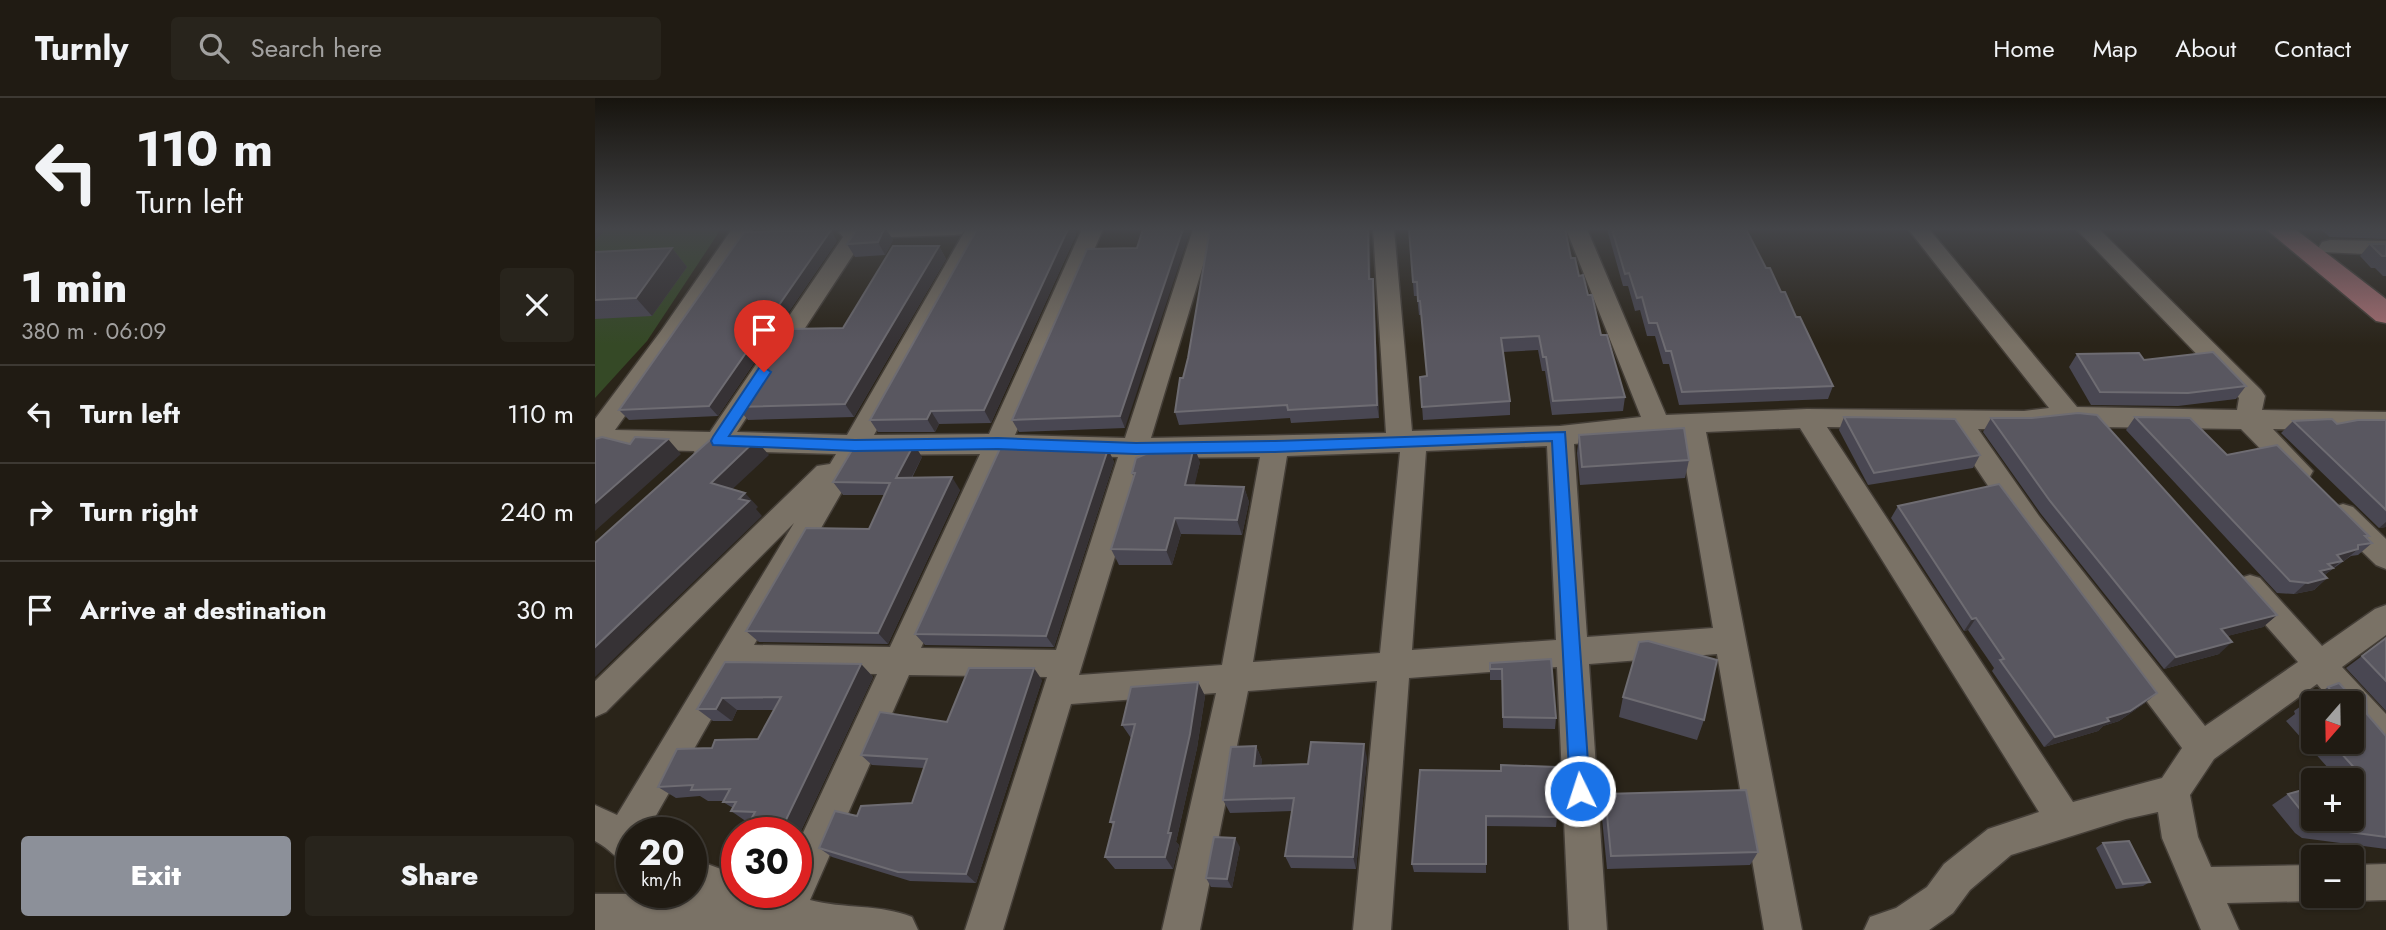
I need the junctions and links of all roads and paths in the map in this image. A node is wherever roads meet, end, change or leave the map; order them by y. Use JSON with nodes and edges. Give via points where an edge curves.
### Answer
{"nodes":[{"id":1,"x":722,"y":268,"type":"edge"},
{"id":2,"x":833,"y":268,"type":"edge"},
{"id":3,"x":955,"y":268,"type":"edge"},
{"id":4,"x":1075,"y":268,"type":"edge"},
{"id":5,"x":1191,"y":268,"type":"edge"},
{"id":6,"x":1387,"y":268,"type":"edge"},
{"id":7,"x":1592,"y":268,"type":"edge"},
{"id":8,"x":1952,"y":268,"type":"edge"},
{"id":9,"x":2125,"y":268,"type":"edge"},
{"id":10,"x":2328,"y":268,"type":"edge"},
{"id":11,"x":2356,"y":268,"type":"edge"},
{"id":12,"x":2386,"y":292,"type":"edge"},
{"id":13,"x":2386,"y":314,"type":"edge"},
{"id":14,"x":2082,"y":416,"type":"junction"},
{"id":15,"x":1807,"y":418,"type":"junction"},
{"id":16,"x":1957,"y":419,"type":"junction"},
{"id":17,"x":2248,"y":420,"type":"junction"},
{"id":18,"x":2385,"y":421,"type":"edge"},
{"id":19,"x":1691,"y":424,"type":"junction"},
{"id":20,"x":1657,"y":425,"type":"junction"},
{"id":21,"x":1560,"y":436,"type":"junction"},
{"id":22,"x":595,"y":438,"type":"edge"},
{"id":23,"x":718,"y":441,"type":"junction"},
{"id":24,"x":1407,"y":441,"type":"junction"},
{"id":25,"x":998,"y":444,"type":"junction"},
{"id":26,"x":595,"y":445,"type":"edge"},
{"id":27,"x":855,"y":445,"type":"junction"},
{"id":28,"x":1275,"y":447,"type":"junction"},
{"id":29,"x":2123,"y":447,"type":"edge"},
{"id":30,"x":1136,"y":448,"type":"junction"},
{"id":31,"x":687,"y":469,"type":"edge"},
{"id":32,"x":2386,"y":557,"type":"edge"},
{"id":33,"x":2232,"y":568,"type":"edge"},
{"id":34,"x":2386,"y":618,"type":"edge"},
{"id":35,"x":1731,"y":640,"type":"junction"},
{"id":36,"x":1571,"y":652,"type":"junction"},
{"id":37,"x":730,"y":658,"type":"junction"},
{"id":38,"x":898,"y":662,"type":"junction"},
{"id":39,"x":1396,"y":663,"type":"junction"},
{"id":40,"x":2319,"y":665,"type":"junction"},
{"id":41,"x":1064,"y":677,"type":"junction"},
{"id":42,"x":1235,"y":678,"type":"junction"},
{"id":43,"x":595,"y":702,"type":"edge"},
{"id":44,"x":2386,"y":738,"type":"edge"},
{"id":45,"x":2202,"y":748,"type":"junction"},
{"id":46,"x":2172,"y":792,"type":"junction"},
{"id":47,"x":629,"y":817,"type":"edge"},
{"id":48,"x":2065,"y":821,"type":"junction"},
{"id":49,"x":812,"y":855,"type":"edge"},
{"id":50,"x":2386,"y":882,"type":"edge"},
{"id":51,"x":2301,"y":883,"type":"edge"},
{"id":52,"x":2364,"y":883,"type":"edge"},
{"id":53,"x":2199,"y":885,"type":"junction"},
{"id":54,"x":734,"y":908,"type":"edge"},
{"id":55,"x":794,"y":908,"type":"edge"},
{"id":56,"x":595,"y":913,"type":"edge"},
{"id":57,"x":899,"y":930,"type":"edge"},
{"id":58,"x":984,"y":930,"type":"edge"},
{"id":59,"x":1181,"y":930,"type":"edge"},
{"id":60,"x":1372,"y":930,"type":"edge"},
{"id":61,"x":1588,"y":930,"type":"edge"},
{"id":62,"x":1783,"y":930,"type":"edge"},
{"id":63,"x":1883,"y":930,"type":"edge"},
{"id":64,"x":2220,"y":930,"type":"edge"}],
"edges":[{"from":1,"to":22,"type":"street"},
{"from":2,"to":23,"type":"street"},
{"from":3,"to":27,"type":"street"},
{"from":4,"to":25,"type":"street"},
{"from":5,"to":30,"type":"street"},
{"from":6,"to":24,"type":"street"},
{"from":7,"to":20,"type":"street"},
{"from":8,"to":14,"type":"street"},
{"from":9,"to":17,"type":"street","via":[[2252,396]]},
{"from":10,"to":13,"type":"main road"},
{"from":11,"to":12,"type":"main road"},
{"from":14,"to":16,"type":"street"},
{"from":14,"to":17,"type":"street"},
{"from":14,"to":29,"type":"street"},
{"from":15,"to":16,"type":"street"},
{"from":15,"to":19,"type":"street"},
{"from":15,"to":48,"type":"street"},
{"from":16,"to":45,"type":"street","via":[[2029,524]]},
{"from":17,"to":18,"type":"street"},
{"from":17,"to":32,"type":"street"},
{"from":19,"to":20,"type":"street"},
{"from":19,"to":35,"type":"street"},
{"from":20,"to":21,"type":"street"},
{"from":21,"to":24,"type":"street"},
{"from":21,"to":36,"type":"street"},
{"from":23,"to":26,"type":"street","via":[[617,439]]},
{"from":23,"to":27,"type":"street"},
{"from":23,"to":31,"type":"street"},
{"from":24,"to":28,"type":"street"},
{"from":24,"to":39,"type":"street"},
{"from":25,"to":27,"type":"street"},
{"from":25,"to":30,"type":"street"},
{"from":25,"to":38,"type":"street"},
{"from":27,"to":37,"type":"street"},
{"from":27,"to":43,"type":"street"},
{"from":28,"to":30,"type":"street"},
{"from":28,"to":42,"type":"street"},
{"from":30,"to":41,"type":"street"},
{"from":33,"to":40,"type":"street"},
{"from":34,"to":40,"type":"street"},
{"from":35,"to":36,"type":"street"},
{"from":35,"to":62,"type":"street"},
{"from":36,"to":39,"type":"street"},
{"from":36,"to":61,"type":"street"},
{"from":37,"to":38,"type":"street"},
{"from":37,"to":47,"type":"street"},
{"from":38,"to":41,"type":"street"},
{"from":38,"to":49,"type":"street"},
{"from":39,"to":42,"type":"street"},
{"from":39,"to":60,"type":"street"},
{"from":40,"to":44,"type":"street"},
{"from":40,"to":45,"type":"street"},
{"from":41,"to":42,"type":"street"},
{"from":41,"to":58,"type":"street"},
{"from":42,"to":59,"type":"street"},
{"from":45,"to":46,"type":"street"},
{"from":46,"to":48,"type":"street"},
{"from":46,"to":53,"type":"street","via":[[2179,838]]},
{"from":48,"to":63,"type":"street","via":[[2001,841],[1957,877],[1940,900],[1905,924]]},
{"from":50,"to":52,"type":"street"},
{"from":51,"to":53,"type":"street"},
{"from":53,"to":64,"type":"street"},
{"from":54,"to":56,"type":"street"},
{"from":55,"to":57,"type":"street","via":[[832,925]]}]}
